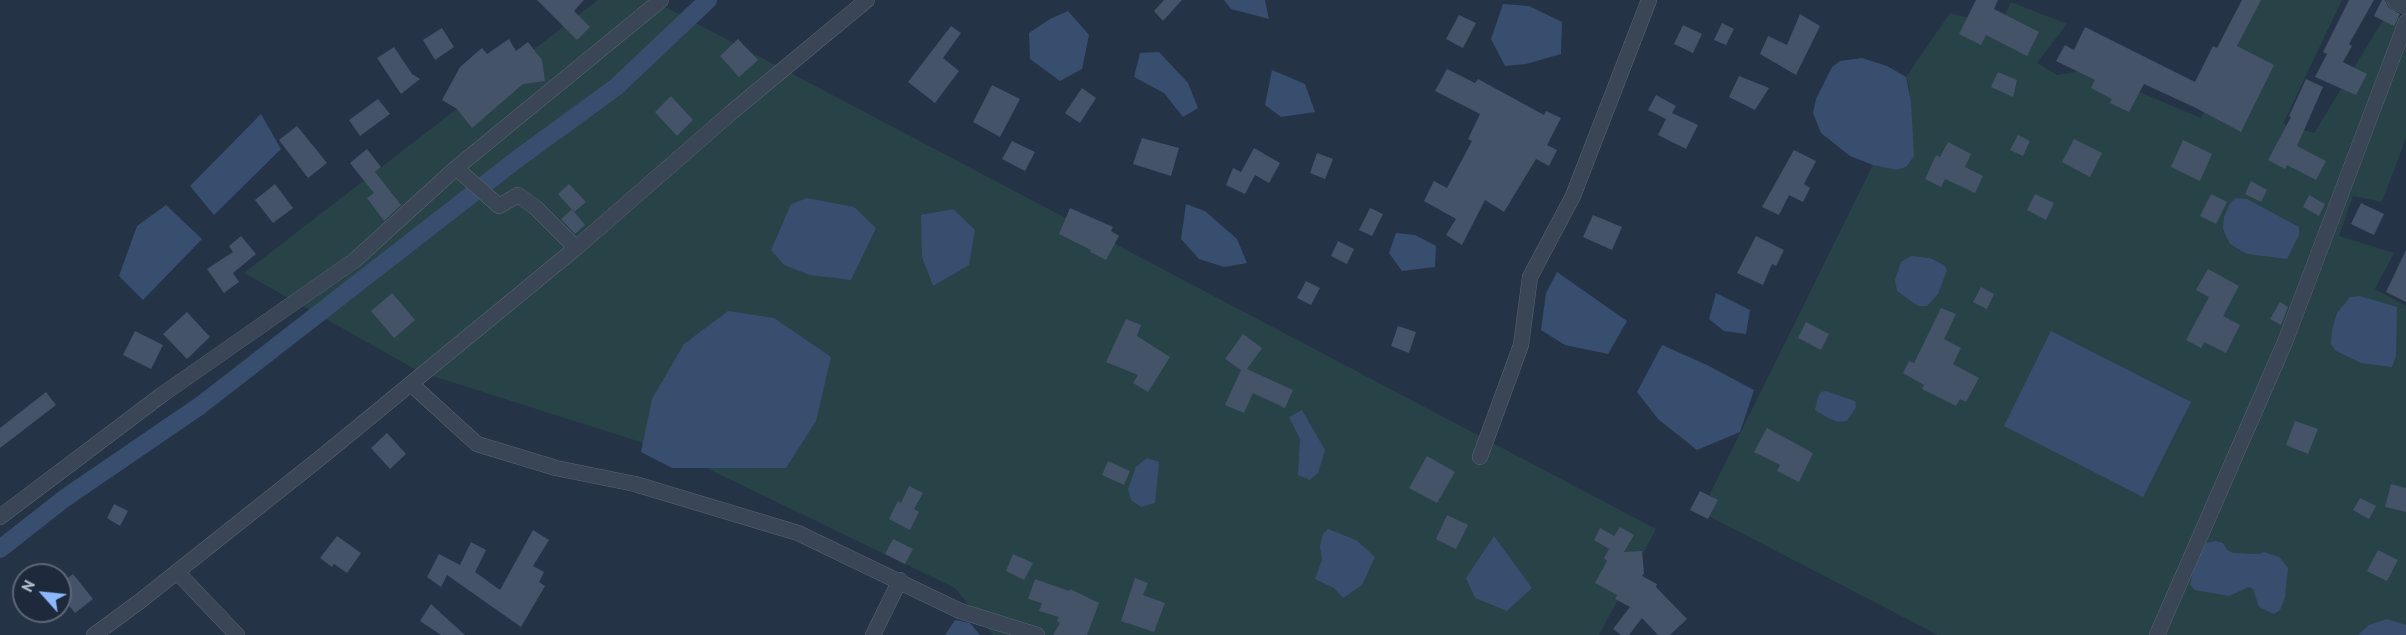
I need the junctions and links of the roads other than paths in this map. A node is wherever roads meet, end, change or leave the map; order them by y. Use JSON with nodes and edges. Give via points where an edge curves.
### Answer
{"nodes":[{"id":1,"x":661,"y":0,"type":"edge"},
{"id":2,"x":867,"y":0,"type":"edge"},
{"id":3,"x":1648,"y":0,"type":"edge"},
{"id":4,"x":2397,"y":0,"type":"edge"},
{"id":5,"x":2406,"y":4,"type":"edge"},
{"id":6,"x":2406,"y":22,"type":"edge"},
{"id":7,"x":456,"y":168,"type":"junction"},
{"id":8,"x":576,"y":248,"type":"junction"},
{"id":9,"x":411,"y":384,"type":"junction"},
{"id":10,"x":1480,"y":457,"type":"dead end"},
{"id":11,"x":0,"y":517,"type":"edge"},
{"id":12,"x":177,"y":572,"type":"junction"},
{"id":13,"x":900,"y":580,"type":"junction"},
{"id":14,"x":94,"y":635,"type":"edge"},
{"id":15,"x":237,"y":635,"type":"edge"},
{"id":16,"x":873,"y":635,"type":"edge"},
{"id":17,"x":1037,"y":635,"type":"edge"},
{"id":18,"x":2157,"y":635,"type":"edge"}],
"edges":[{"from":1,"to":7,"type":"street"},
{"from":2,"to":8,"type":"street"},
{"from":3,"to":10,"type":"street","via":[[1573,196],[1530,277],[1521,345]]},
{"from":4,"to":5,"type":"street"},
{"from":6,"to":18,"type":"street","via":[[2285,342]]},
{"from":7,"to":8,"type":"street","via":[[499,206],[518,195],[536,207]]},
{"from":7,"to":11,"type":"street","via":[[355,260],[163,394]]},
{"from":8,"to":9,"type":"street"},
{"from":9,"to":12,"type":"street"},
{"from":9,"to":13,"type":"street","via":[[477,444],[556,468],[635,484],[798,533]]},
{"from":12,"to":14,"type":"street"},
{"from":12,"to":15,"type":"street"},
{"from":13,"to":16,"type":"street"},
{"from":13,"to":17,"type":"street","via":[[960,611]]}]}
